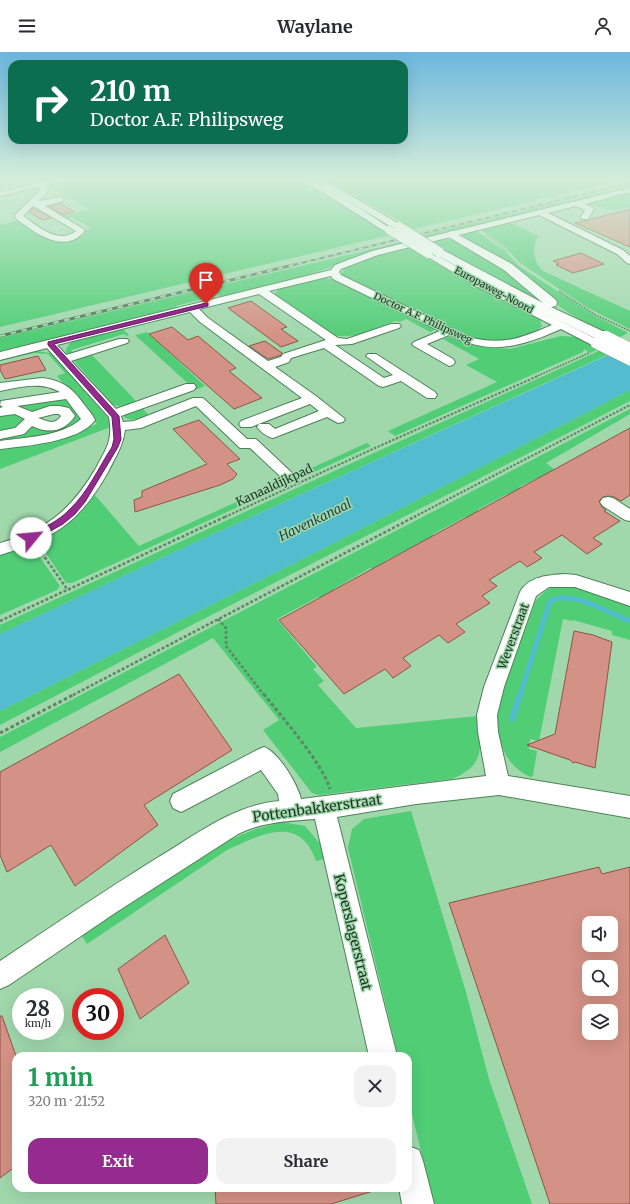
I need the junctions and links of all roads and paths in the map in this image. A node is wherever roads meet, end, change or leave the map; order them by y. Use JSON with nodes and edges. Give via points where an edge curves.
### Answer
{"nodes":[{"id":1,"x":42,"y":232,"type":"edge"},
{"id":2,"x":80,"y":232,"type":"edge"},
{"id":3,"x":400,"y":232,"type":"edge"},
{"id":4,"x":459,"y":232,"type":"edge"},
{"id":5,"x":480,"y":232,"type":"edge"},
{"id":6,"x":580,"y":232,"type":"edge"},
{"id":7,"x":450,"y":234,"type":"junction"},
{"id":8,"x":509,"y":252,"type":"dead end"},
{"id":9,"x":630,"y":261,"type":"edge"},
{"id":10,"x":334,"y":272,"type":"junction"},
{"id":11,"x":558,"y":290,"type":"dead end"},
{"id":12,"x":262,"y":291,"type":"junction"},
{"id":13,"x":195,"y":311,"type":"junction"},
{"id":14,"x":567,"y":323,"type":"junction"},
{"id":15,"x":395,"y":326,"type":"dead end"},
{"id":16,"x":630,"y":331,"type":"edge"},
{"id":17,"x":450,"y":332,"type":"junction"},
{"id":18,"x":123,"y":341,"type":"dead end"},
{"id":19,"x":601,"y":341,"type":"junction"},
{"id":20,"x":330,"y":342,"type":"junction"},
{"id":21,"x":50,"y":344,"type":"junction"},
{"id":22,"x":630,"y":350,"type":"edge"},
{"id":23,"x":0,"y":356,"type":"edge"},
{"id":24,"x":372,"y":356,"type":"dead end"},
{"id":25,"x":64,"y":359,"type":"junction"},
{"id":26,"x":630,"y":360,"type":"edge"},
{"id":27,"x":449,"y":362,"type":"dead end"},
{"id":28,"x":266,"y":366,"type":"junction"},
{"id":29,"x":556,"y":368,"type":"dead end"},
{"id":30,"x":402,"y":376,"type":"junction"},
{"id":31,"x":0,"y":387,"type":"edge"},
{"id":32,"x":190,"y":387,"type":"dead end"},
{"id":33,"x":301,"y":391,"type":"junction"},
{"id":34,"x":69,"y":395,"type":"junction"},
{"id":35,"x":431,"y":395,"type":"dead end"},
{"id":36,"x":630,"y":405,"type":"edge"},
{"id":37,"x":6,"y":407,"type":"edge"},
{"id":38,"x":325,"y":409,"type":"junction"},
{"id":39,"x":116,"y":421,"type":"junction"},
{"id":40,"x":250,"y":424,"type":"junction"},
{"id":41,"x":0,"y":435,"type":"edge"},
{"id":42,"x":0,"y":445,"type":"edge"},
{"id":43,"x":285,"y":473,"type":"dead end"},
{"id":44,"x":608,"y":502,"type":"dead end"},
{"id":45,"x":630,"y":516,"type":"edge"},
{"id":46,"x":31,"y":538,"type":"junction"},
{"id":47,"x":0,"y":549,"type":"edge"},
{"id":48,"x":67,"y":589,"type":"junction"},
{"id":49,"x":630,"y":599,"type":"edge"},
{"id":50,"x":218,"y":619,"type":"junction"},
{"id":51,"x":0,"y":621,"type":"edge"},
{"id":52,"x":0,"y":733,"type":"edge"},
{"id":53,"x":499,"y":785,"type":"junction"},
{"id":54,"x":181,"y":801,"type":"dead end"},
{"id":55,"x":330,"y":807,"type":"junction"},
{"id":56,"x":630,"y":807,"type":"edge"},
{"id":57,"x":292,"y":810,"type":"junction"},
{"id":58,"x":0,"y":976,"type":"edge"},
{"id":59,"x":382,"y":1052,"type":"edge"},
{"id":60,"x":412,"y":1178,"type":"edge"},
{"id":61,"x":418,"y":1204,"type":"edge"}],
"edges":[{"from":1,"to":2,"type":"street","via":[[53,239],[73,237]]},
{"from":3,"to":14,"type":"main road","name":"Europaweg-Noord","bridge":true,"via":[[434,253]]},
{"from":4,"to":7,"type":"street"},
{"from":5,"to":8,"type":"path"},
{"from":6,"to":9,"type":"street","via":[[620,252]]},
{"from":7,"to":10,"type":"street","via":[[375,253],[338,267]]},
{"from":7,"to":14,"type":"main road","via":[[508,268]]},
{"from":10,"to":12,"type":"street"},
{"from":10,"to":17,"type":"street","name":"Doctor A.F. Philipsweg","via":[[337,277]]},
{"from":11,"to":16,"type":"path","via":[[594,314]]},
{"from":12,"to":13,"type":"street"},
{"from":12,"to":20,"type":"street"},
{"from":13,"to":21,"type":"street"},
{"from":13,"to":28,"type":"street"},
{"from":14,"to":17,"type":"street","name":"Doctor A.F. Philipsweg","via":[[519,343],[505,345],[476,343]]},
{"from":14,"to":19,"type":"main road","name":"Europaweg-Noord"},
{"from":15,"to":20,"type":"street","via":[[348,342]]},
{"from":17,"to":27,"type":"street","via":[[418,344]]},
{"from":18,"to":25,"type":"street"},
{"from":19,"to":22,"type":"main road","name":"Europaweg-Noord","bridge":true},
{"from":19,"to":26,"type":"street","name":"Europaweg-Noord","bridge":true},
{"from":20,"to":28,"type":"street"},
{"from":20,"to":30,"type":"street","via":[[383,383]]},
{"from":21,"to":23,"type":"street"},
{"from":21,"to":25,"type":"street"},
{"from":24,"to":30,"type":"street"},
{"from":25,"to":39,"type":"street"},
{"from":28,"to":33,"type":"street"},
{"from":29,"to":48,"type":"path","name":"Kanaaldijkpad"},
{"from":30,"to":35,"type":"street"},
{"from":31,"to":34,"type":"street","via":[[45,383],[59,387]]},
{"from":32,"to":39,"type":"street"},
{"from":33,"to":38,"type":"street"},
{"from":33,"to":40,"type":"street"},
{"from":34,"to":37,"type":"street"},
{"from":34,"to":42,"type":"street","via":[[87,417],[88,420],[82,425],[51,436]]},
{"from":36,"to":50,"type":"path"},
{"from":37,"to":41,"type":"street","via":[[24,412],[33,419],[19,431]]},
{"from":38,"to":40,"type":"street"},
{"from":38,"to":40,"type":"street","via":[[272,434]]},
{"from":39,"to":43,"type":"street","via":[[136,425],[198,401],[245,445],[251,442]]},
{"from":39,"to":46,"type":"street","via":[[118,439],[115,447],[83,501],[60,522]]},
{"from":44,"to":45,"type":"street"},
{"from":46,"to":47,"type":"street"},
{"from":46,"to":48,"type":"path"},
{"from":48,"to":51,"type":"path","name":"Kanaaldijkpad"},
{"from":49,"to":53,"type":"street","name":"Weverstraat","via":[[576,581],[565,580],[546,581],[529,592],[494,686],[487,715]]},
{"from":50,"to":52,"type":"path"},
{"from":50,"to":55,"type":"path","via":[[226,628],[226,646],[327,778]]},
{"from":53,"to":55,"type":"street","name":"Pottenbakkerstraat"},
{"from":53,"to":56,"type":"street","name":"Pottenbakkerstraat"},
{"from":54,"to":57,"type":"street","via":[[264,757],[288,790]]},
{"from":55,"to":57,"type":"street","name":"Pottenbakkerstraat"},
{"from":55,"to":59,"type":"street","name":"Koperslagerstraat"},
{"from":57,"to":58,"type":"street","name":"Pottenbakkerstraat","via":[[249,817],[230,826],[106,904]]},
{"from":60,"to":61,"type":"street"}]}
